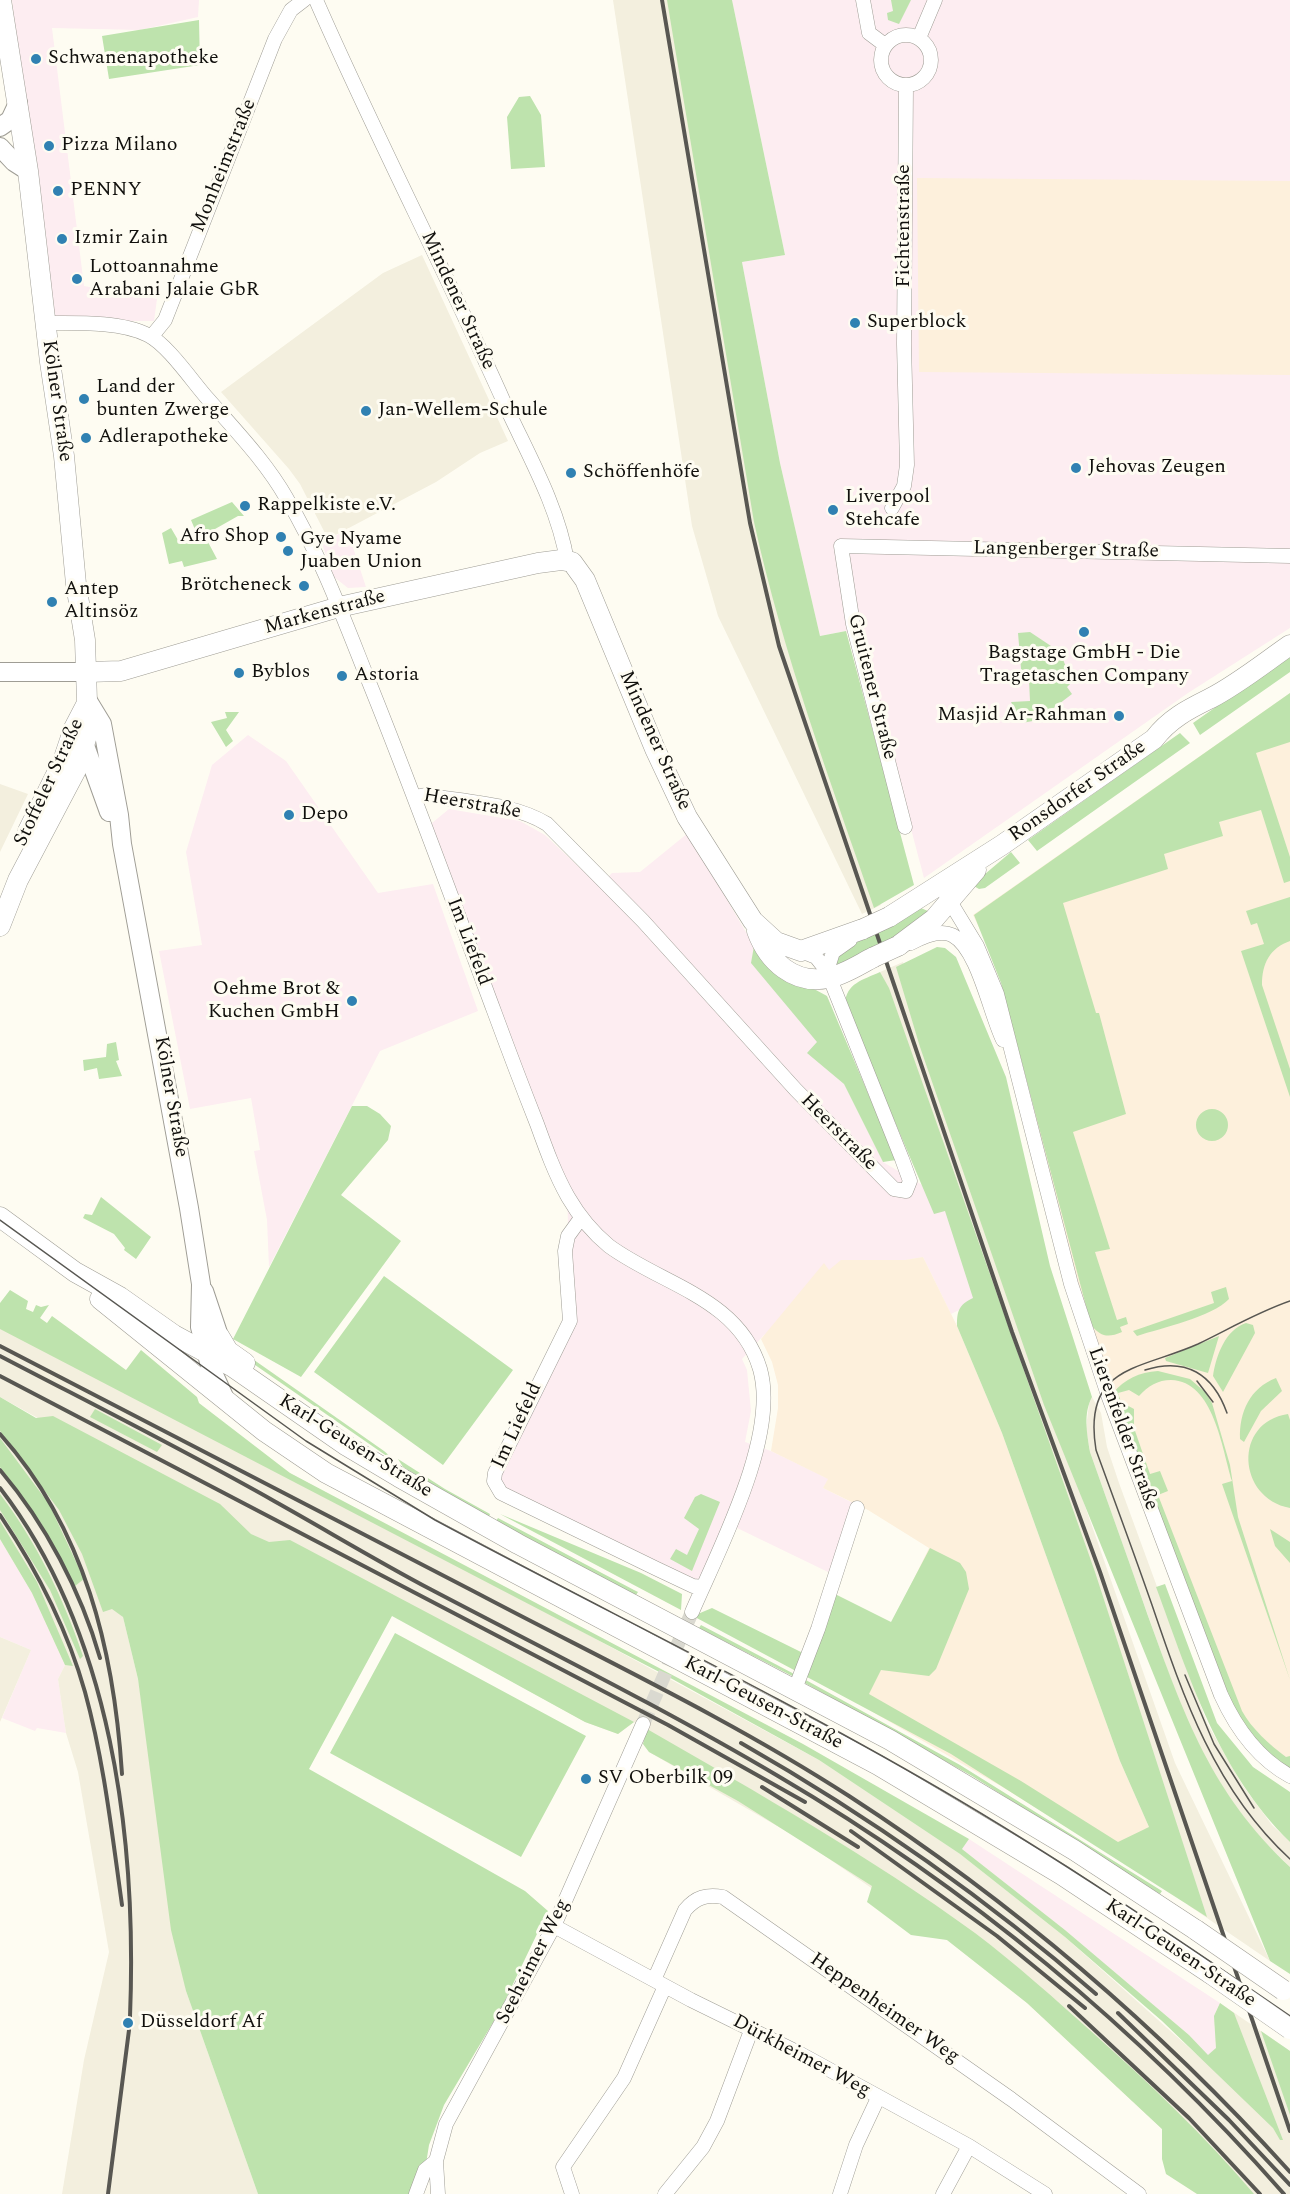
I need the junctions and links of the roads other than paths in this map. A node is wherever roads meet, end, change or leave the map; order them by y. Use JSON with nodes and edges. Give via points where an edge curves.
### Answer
{"nodes":[{"id":1,"x":1,"y":0,"type":"edge"},
{"id":2,"x":304,"y":0,"type":"edge"},
{"id":3,"x":316,"y":0,"type":"edge"},
{"id":4,"x":863,"y":0,"type":"edge"},
{"id":5,"x":935,"y":0,"type":"edge"},
{"id":6,"x":919,"y":38,"type":"junction"},
{"id":7,"x":885,"y":45,"type":"junction"},
{"id":8,"x":906,"y":86,"type":"junction"},
{"id":9,"x":18,"y":103,"type":"junction"},
{"id":10,"x":0,"y":127,"type":"edge"},
{"id":11,"x":0,"y":147,"type":"edge"},
{"id":12,"x":28,"y":171,"type":"junction"},
{"id":13,"x":45,"y":324,"type":"junction"},
{"id":14,"x":152,"y":336,"type":"junction"},
{"id":15,"x":892,"y":508,"type":"dead end"},
{"id":16,"x":841,"y":546,"type":"joint"},
{"id":17,"x":1290,"y":556,"type":"edge"},
{"id":18,"x":567,"y":561,"type":"junction"},
{"id":19,"x":339,"y":607,"type":"junction"},
{"id":20,"x":1290,"y":645,"type":"edge"},
{"id":21,"x":3,"y":672,"type":"edge"},
{"id":22,"x":87,"y":672,"type":"junction"},
{"id":23,"x":88,"y":700,"type":"junction"},
{"id":24,"x":84,"y":768,"type":"junction"},
{"id":25,"x":415,"y":797,"type":"junction"},
{"id":26,"x":905,"y":827,"type":"dead end"},
{"id":27,"x":122,"y":844,"type":"junction"},
{"id":28,"x":1002,"y":846,"type":"junction"},
{"id":29,"x":0,"y":892,"type":"edge"},
{"id":30,"x":945,"y":893,"type":"junction"},
{"id":31,"x":936,"y":916,"type":"junction"},
{"id":32,"x":753,"y":921,"type":"junction"},
{"id":33,"x":0,"y":926,"type":"edge"},
{"id":34,"x":861,"y":931,"type":"junction"},
{"id":35,"x":953,"y":936,"type":"junction"},
{"id":36,"x":898,"y":946,"type":"junction"},
{"id":37,"x":801,"y":951,"type":"junction"},
{"id":38,"x":828,"y":975,"type":"junction"},
{"id":39,"x":1010,"y":1052,"type":"junction"},
{"id":40,"x":902,"y":1159,"type":"joint"},
{"id":41,"x":0,"y":1216,"type":"edge"},
{"id":42,"x":581,"y":1218,"type":"junction"},
{"id":43,"x":201,"y":1284,"type":"junction"},
{"id":44,"x":200,"y":1327,"type":"junction"},
{"id":45,"x":212,"y":1343,"type":"junction"},
{"id":46,"x":172,"y":1345,"type":"junction"},
{"id":47,"x":225,"y":1399,"type":"junction"},
{"id":48,"x":857,"y":1508,"type":"dead end"},
{"id":49,"x":703,"y":1587,"type":"junction"},
{"id":50,"x":692,"y":1612,"type":"tunnel mouth"},
{"id":51,"x":795,"y":1689,"type":"junction"},
{"id":52,"x":643,"y":1724,"type":"tunnel mouth"},
{"id":53,"x":1290,"y":1776,"type":"edge"},
{"id":54,"x":554,"y":1926,"type":"junction"},
{"id":55,"x":659,"y":1983,"type":"junction"},
{"id":56,"x":1287,"y":1993,"type":"edge"},
{"id":57,"x":752,"y":2028,"type":"junction"},
{"id":58,"x":1290,"y":2029,"type":"edge"},
{"id":59,"x":878,"y":2098,"type":"junction"},
{"id":60,"x":969,"y":2146,"type":"junction"},
{"id":61,"x":436,"y":2161,"type":"junction"},
{"id":62,"x":416,"y":2194,"type":"edge"},
{"id":63,"x":438,"y":2194,"type":"edge"},
{"id":64,"x":572,"y":2194,"type":"edge"},
{"id":65,"x":665,"y":2194,"type":"edge"},
{"id":66,"x":840,"y":2194,"type":"edge"},
{"id":67,"x":943,"y":2194,"type":"edge"},
{"id":68,"x":1045,"y":2194,"type":"edge"},
{"id":69,"x":1139,"y":2194,"type":"edge"}],
"edges":[{"from":1,"to":9,"type":"main road","name":"Kölner Straße"},
{"from":2,"to":14,"type":"street","name":"Monheimstraße","via":[[291,10],[275,39],[165,320]]},
{"from":3,"to":18,"type":"street","name":"Mindener Straße","via":[[533,466],[558,525]]},
{"from":4,"to":7,"type":"street","via":[[869,33]]},
{"from":5,"to":6,"type":"street"},
{"from":6,"to":7,"type":"street","via":[[897,36]]},
{"from":6,"to":8,"type":"street","via":[[929,49],[931,63],[920,81]]},
{"from":7,"to":8,"type":"street","via":[[880,58],[883,72],[893,82]]},
{"from":8,"to":15,"type":"street","name":"Fichtenstraße","via":[[907,465],[904,486]]},
{"from":9,"to":10,"type":"street","via":[[10,120]]},
{"from":9,"to":12,"type":"main road","name":"Kölner Straße"},
{"from":11,"to":12,"type":"street"},
{"from":12,"to":13,"type":"main road","name":"Kölner Straße"},
{"from":13,"to":14,"type":"street","via":[[93,323]]},
{"from":13,"to":22,"type":"main road","name":"Kölner Straße","via":[[64,456]]},
{"from":14,"to":19,"type":"street","name":"Heerstraße","via":[[289,501]]},
{"from":16,"to":17,"type":"street","name":"Langenberger Straße"},
{"from":16,"to":26,"type":"street","name":"Gruitener Straße","via":[[854,624]]},
{"from":18,"to":19,"type":"main road","name":"Markenstraße","via":[[538,563]]},
{"from":18,"to":32,"type":"main road","name":"Mindener Straße","via":[[576,565],[585,580],[687,817]]},
{"from":19,"to":22,"type":"main road","name":"Markenstraße","via":[[121,671]]},
{"from":19,"to":25,"type":"street","name":"Heerstraße"},
{"from":20,"to":28,"type":"main road","name":"Ronsdorfer Straße","via":[[1211,698],[1177,729],[1154,739]]},
{"from":21,"to":22,"type":"street"},
{"from":22,"to":23,"type":"main road","name":"Kölner Straße"},
{"from":23,"to":24,"type":"main road","name":"Stoffeler Straße"},
{"from":23,"to":27,"type":"street","name":"Kölner Straße","via":[[102,724]]},
{"from":23,"to":29,"type":"main road","name":"Stoffeler Straße"},
{"from":24,"to":27,"type":"street","name":"Kölner Straße","via":[[100,782]]},
{"from":24,"to":33,"type":"main road","name":"Stoffeler Straße","via":[[23,870]]},
{"from":25,"to":40,"type":"street","name":"Heerstraße","via":[[425,795],[515,811],[547,824],[643,921],[796,1090],[901,1192],[906,1191],[910,1181]]},
{"from":25,"to":42,"type":"street","name":"Im Liefeld","via":[[555,1170]]},
{"from":27,"to":43,"type":"street","name":"Kölner Straße"},
{"from":28,"to":30,"type":"main road","name":"Ronsdorfer Straße"},
{"from":28,"to":30,"type":"main road","name":"Ronsdorfer Straße","via":[[959,873]]},
{"from":30,"to":31,"type":"main road","name":"Ronsdorfer Straße"},
{"from":30,"to":34,"type":"main road","name":"Ronsdorfer Straße","bridge":true},
{"from":30,"to":39,"type":"street","name":"Lierenfelder Straße","via":[[989,972]]},
{"from":31,"to":35,"type":"street","name":"Lierenfelder Straße"},
{"from":31,"to":36,"type":"main road","name":"Ronsdorfer Straße"},
{"from":32,"to":37,"type":"main road","name":"Mindener Straße","via":[[776,942]]},
{"from":32,"to":38,"type":"main road","name":"Mindener Straße","via":[[766,950],[782,967],[806,979]]},
{"from":34,"to":37,"type":"main road","name":"Ronsdorfer Straße"},
{"from":34,"to":38,"type":"street","via":[[833,952]]},
{"from":35,"to":36,"type":"street","via":[[933,935]]},
{"from":35,"to":39,"type":"street","name":"Lierenfelder Straße","via":[[975,965],[995,1025]]},
{"from":36,"to":38,"type":"main road","name":"Ronsdorfer Straße","bridge":true},
{"from":37,"to":38,"type":"street","name":"Mindener Straße","via":[[816,957]]},
{"from":38,"to":40,"type":"street","name":"Mindener Straße"},
{"from":39,"to":53,"type":"street","name":"Lierenfelder Straße","via":[[1071,1284],[1221,1695],[1229,1713],[1256,1749]]},
{"from":41,"to":46,"type":"main road","via":[[75,1272],[98,1298]]},
{"from":42,"to":49,"type":"street","name":"Im Liefeld","via":[[612,1247],[695,1293],[726,1315],[748,1344],[759,1367],[765,1409],[762,1431]]},
{"from":42,"to":49,"type":"street","name":"Im Liefeld","via":[[568,1236],[565,1251],[570,1321],[495,1473],[496,1488],[655,1568]]},
{"from":43,"to":44,"type":"street","name":"Kölner Straße"},
{"from":43,"to":45,"type":"street"},
{"from":44,"to":45,"type":"street","name":"Kölner Straße"},
{"from":44,"to":46,"type":"street"},
{"from":45,"to":46,"type":"main road"},
{"from":45,"to":47,"type":"street"},
{"from":45,"to":51,"type":"main road","name":"Karl-Geusen-Straße","via":[[356,1441],[399,1477]]},
{"from":46,"to":47,"type":"main road","name":"Karl-Geusen-Straße"},
{"from":47,"to":58,"type":"main road","name":"Karl-Geusen-Straße","bridge":true,"via":[[286,1447],[368,1497],[768,1705],[975,1821]]},
{"from":48,"to":51,"type":"street","name":"Karl-Geusen-Straße"},
{"from":49,"to":50,"type":"street","name":"Im Liefeld"},
{"from":51,"to":56,"type":"main road","name":"Karl-Geusen-Straße","bridge":true,"via":[[975,1789]]},
{"from":52,"to":54,"type":"street","name":"Seeheimer Weg"},
{"from":54,"to":55,"type":"street","name":"Dürkheimer Weg"},
{"from":54,"to":61,"type":"street","name":"Seeheimer Weg","via":[[453,2109]]},
{"from":55,"to":57,"type":"street","name":"Dürkheimer Weg"},
{"from":55,"to":64,"type":"street","name":"Heppenheimer Weg","via":[[624,2078],[563,2167]]},
{"from":55,"to":69,"type":"street","name":"Heppenheimer Weg","via":[[685,1910],[706,1896],[723,1897],[982,2078]]},
{"from":57,"to":59,"type":"street","name":"Dürkheimer Weg"},
{"from":57,"to":65,"type":"street","via":[[717,2121],[703,2147]]},
{"from":59,"to":60,"type":"street","name":"Dürkheimer Weg"},
{"from":59,"to":66,"type":"street","via":[[856,2145]]},
{"from":60,"to":67,"type":"street"},
{"from":60,"to":68,"type":"street","name":"Dürkheimer Weg"},
{"from":61,"to":62,"type":"street","name":"Seeheimer Weg","via":[[425,2170]]},
{"from":61,"to":63,"type":"street"}]}
